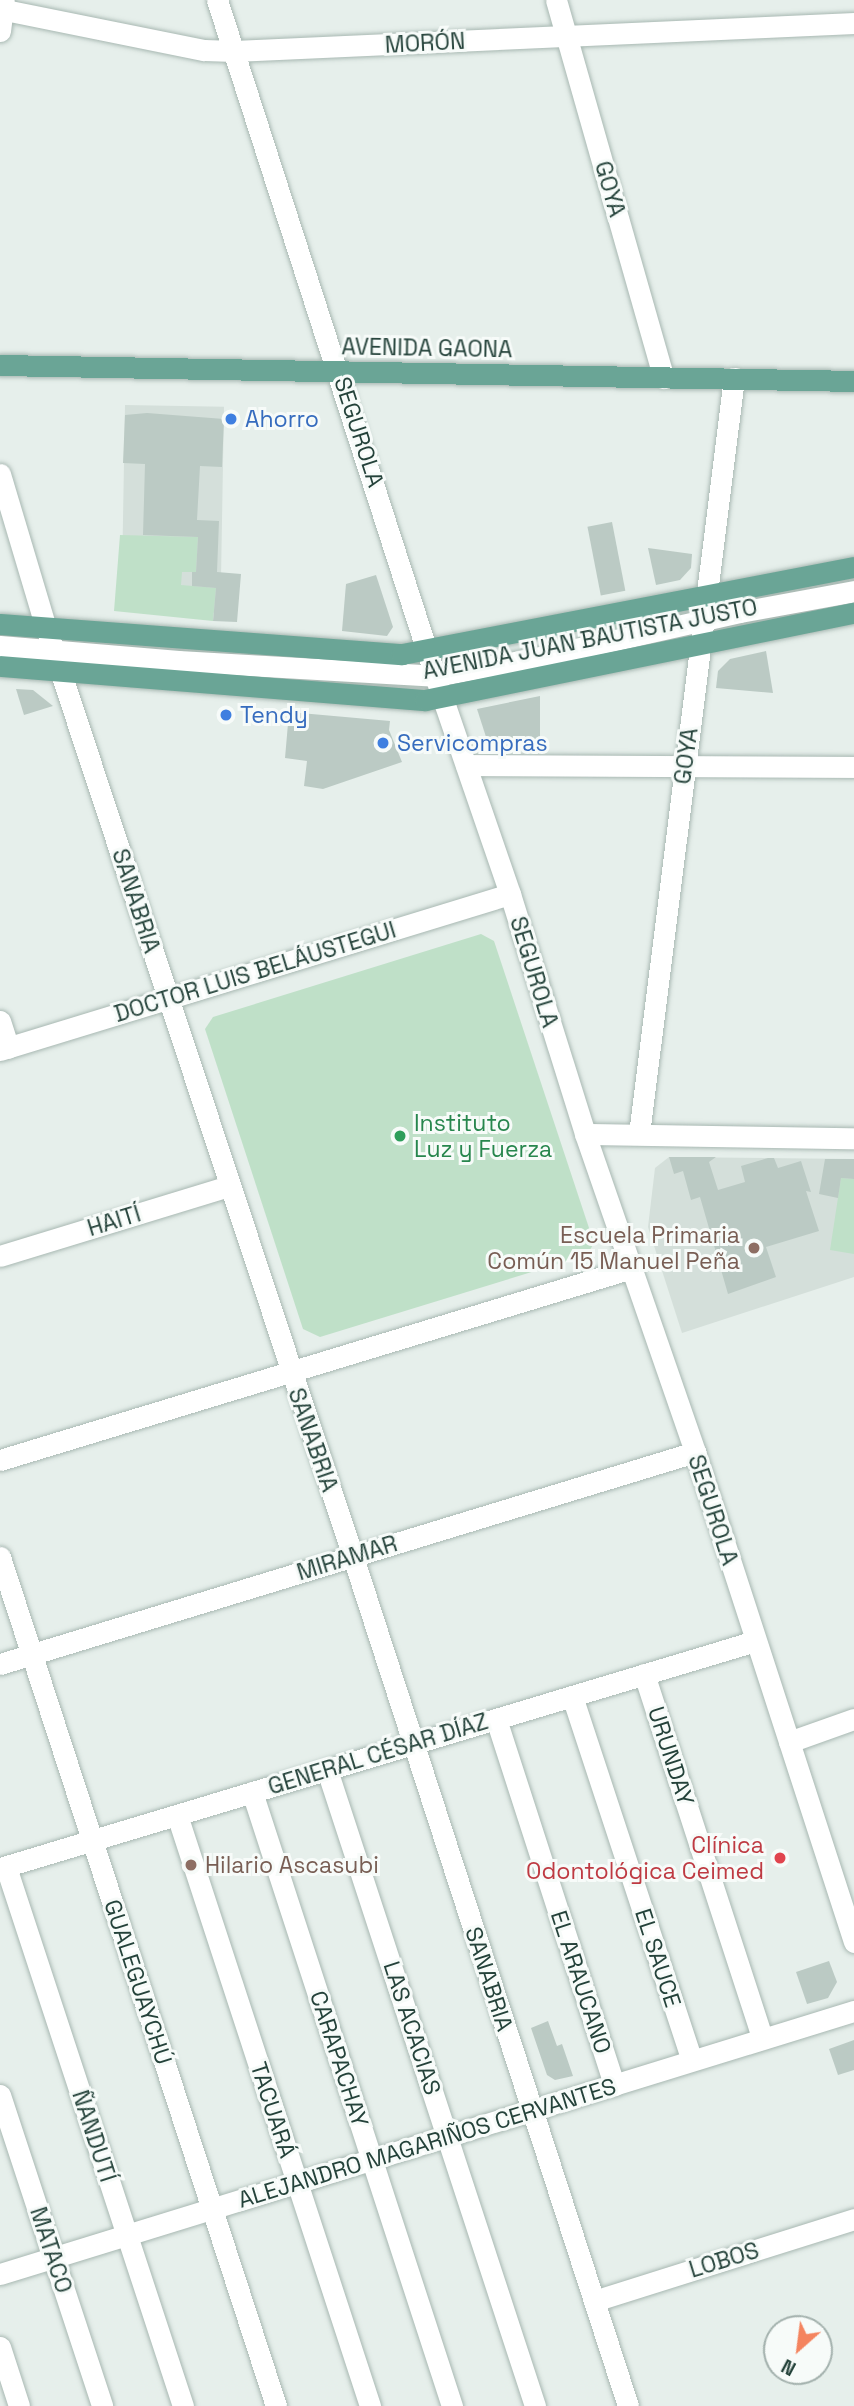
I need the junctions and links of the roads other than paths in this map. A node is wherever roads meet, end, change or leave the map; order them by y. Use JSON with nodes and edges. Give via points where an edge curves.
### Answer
{"nodes":[{"id":1,"x":218,"y":0,"type":"edge"},
{"id":2,"x":556,"y":0,"type":"edge"},
{"id":3,"x":2,"y":6,"type":"edge"},
{"id":4,"x":854,"y":23,"type":"edge"},
{"id":5,"x":0,"y":32,"type":"edge"},
{"id":6,"x":566,"y":37,"type":"junction"},
{"id":7,"x":234,"y":51,"type":"junction"},
{"id":8,"x":0,"y":365,"type":"edge"},
{"id":9,"x":340,"y":373,"type":"junction"},
{"id":10,"x":664,"y":378,"type":"junction"},
{"id":11,"x":734,"y":378,"type":"junction"},
{"id":12,"x":854,"y":381,"type":"edge"},
{"id":13,"x":0,"y":474,"type":"edge"},
{"id":14,"x":854,"y":567,"type":"edge"},
{"id":15,"x":854,"y":589,"type":"edge"},
{"id":16,"x":709,"y":595,"type":"junction"},
{"id":17,"x":854,"y":613,"type":"edge"},
{"id":18,"x":705,"y":621,"type":"junction"},
{"id":19,"x":0,"y":624,"type":"edge"},
{"id":20,"x":46,"y":628,"type":"junction"},
{"id":21,"x":702,"y":644,"type":"junction"},
{"id":22,"x":0,"y":646,"type":"edge"},
{"id":23,"x":54,"y":650,"type":"junction"},
{"id":24,"x":428,"y":650,"type":"junction"},
{"id":25,"x":0,"y":666,"type":"edge"},
{"id":26,"x":61,"y":672,"type":"junction"},
{"id":27,"x":435,"y":676,"type":"junction"},
{"id":28,"x":443,"y":697,"type":"junction"},
{"id":29,"x":466,"y":765,"type":"junction"},
{"id":30,"x":684,"y":765,"type":"junction"},
{"id":31,"x":854,"y":767,"type":"edge"},
{"id":32,"x":510,"y":894,"type":"junction"},
{"id":33,"x":168,"y":999,"type":"junction"},
{"id":34,"x":0,"y":1021,"type":"edge"},
{"id":35,"x":4,"y":1049,"type":"edge"},
{"id":36,"x":585,"y":1134,"type":"junction"},
{"id":37,"x":639,"y":1134,"type":"junction"},
{"id":38,"x":854,"y":1138,"type":"edge"},
{"id":39,"x":229,"y":1186,"type":"junction"},
{"id":40,"x":0,"y":1256,"type":"edge"},
{"id":41,"x":632,"y":1268,"type":"junction"},
{"id":42,"x":290,"y":1372,"type":"junction"},
{"id":43,"x":695,"y":1452,"type":"junction"},
{"id":44,"x":0,"y":1460,"type":"edge"},
{"id":45,"x":0,"y":1557,"type":"edge"},
{"id":46,"x":353,"y":1557,"type":"junction"},
{"id":47,"x":755,"y":1641,"type":"junction"},
{"id":48,"x":32,"y":1654,"type":"junction"},
{"id":49,"x":0,"y":1664,"type":"edge"},
{"id":50,"x":644,"y":1674,"type":"junction"},
{"id":51,"x":572,"y":1696,"type":"junction"},
{"id":52,"x":496,"y":1718,"type":"junction"},
{"id":53,"x":854,"y":1719,"type":"edge"},
{"id":54,"x":789,"y":1742,"type":"junction"},
{"id":55,"x":412,"y":1744,"type":"junction"},
{"id":56,"x":327,"y":1770,"type":"junction"},
{"id":57,"x":252,"y":1792,"type":"junction"},
{"id":58,"x":177,"y":1815,"type":"junction"},
{"id":59,"x":92,"y":1840,"type":"junction"},
{"id":60,"x":3,"y":1868,"type":"edge"},
{"id":61,"x":854,"y":1942,"type":"edge"},
{"id":62,"x":854,"y":2011,"type":"edge"},
{"id":63,"x":762,"y":2038,"type":"junction"},
{"id":64,"x":692,"y":2060,"type":"junction"},
{"id":65,"x":614,"y":2085,"type":"junction"},
{"id":66,"x":0,"y":2095,"type":"edge"},
{"id":67,"x":533,"y":2110,"type":"junction"},
{"id":68,"x":447,"y":2137,"type":"junction"},
{"id":69,"x":372,"y":2161,"type":"junction"},
{"id":70,"x":297,"y":2184,"type":"junction"},
{"id":71,"x":211,"y":2211,"type":"junction"},
{"id":72,"x":854,"y":2219,"type":"edge"},
{"id":73,"x":127,"y":2236,"type":"junction"},
{"id":74,"x":53,"y":2258,"type":"junction"},
{"id":75,"x":0,"y":2274,"type":"edge"},
{"id":76,"x":594,"y":2301,"type":"junction"},
{"id":77,"x":0,"y":2347,"type":"edge"},
{"id":78,"x":19,"y":2406,"type":"edge"},
{"id":79,"x":102,"y":2406,"type":"edge"},
{"id":80,"x":183,"y":2406,"type":"edge"},
{"id":81,"x":276,"y":2406,"type":"edge"},
{"id":82,"x":370,"y":2406,"type":"edge"},
{"id":83,"x":452,"y":2406,"type":"edge"},
{"id":84,"x":535,"y":2406,"type":"edge"},
{"id":85,"x":628,"y":2406,"type":"edge"}],
"edges":[{"from":1,"to":7,"type":"street","name":"SEGUROLA"},
{"from":2,"to":6,"type":"street","name":"GOYA"},
{"from":3,"to":5,"type":"street"},
{"from":3,"to":7,"type":"street","name":"MORÓN","via":[[204,50]]},
{"from":4,"to":6,"type":"street","name":"MORÓN"},
{"from":6,"to":7,"type":"street","name":"MORÓN"},
{"from":6,"to":10,"type":"street","name":"GOYA"},
{"from":7,"to":9,"type":"street","name":"SEGUROLA"},
{"from":8,"to":9,"type":"main road","name":"AVENIDA GAONA"},
{"from":9,"to":10,"type":"main road","name":"AVENIDA GAONA"},
{"from":9,"to":24,"type":"street","name":"SEGUROLA"},
{"from":10,"to":11,"type":"main road","name":"AVENIDA GAONA"},
{"from":11,"to":12,"type":"main road","name":"AVENIDA GAONA"},
{"from":11,"to":16,"type":"street","name":"GOYA"},
{"from":13,"to":20,"type":"street","name":"SANABRIA"},
{"from":14,"to":16,"type":"main road","name":"AVENIDA JUAN BAUTISTA JUSTO"},
{"from":15,"to":16,"type":"street","via":[[824,587],[733,603]]},
{"from":15,"to":18,"type":"street"},
{"from":16,"to":18,"type":"street","name":"GOYA"},
{"from":16,"to":24,"type":"main road","name":"AVENIDA JUAN BAUTISTA JUSTO"},
{"from":17,"to":21,"type":"main road","name":"AVENIDA JUAN BAUTISTA JUSTO"},
{"from":18,"to":21,"type":"street","name":"GOYA"},
{"from":18,"to":27,"type":"street"},
{"from":19,"to":20,"type":"main road","name":"AVENIDA JUAN BAUTISTA JUSTO"},
{"from":20,"to":23,"type":"street","name":"SANABRIA"},
{"from":20,"to":24,"type":"main road","name":"AVENIDA JUAN BAUTISTA JUSTO","via":[[402,654]]},
{"from":21,"to":28,"type":"main road","name":"AVENIDA JUAN BAUTISTA JUSTO"},
{"from":21,"to":30,"type":"street","name":"GOYA"},
{"from":22,"to":23,"type":"street"},
{"from":23,"to":26,"type":"street","name":"SANABRIA"},
{"from":23,"to":27,"type":"street"},
{"from":24,"to":27,"type":"street","name":"SEGUROLA"},
{"from":25,"to":26,"type":"main road","name":"AVENIDA JUAN BAUTISTA JUSTO"},
{"from":26,"to":28,"type":"main road","name":"AVENIDA JUAN BAUTISTA JUSTO","via":[[415,700]]},
{"from":26,"to":33,"type":"street","name":"SANABRIA"},
{"from":27,"to":28,"type":"street","name":"SEGUROLA"},
{"from":28,"to":29,"type":"street","name":"SEGUROLA"},
{"from":29,"to":30,"type":"street"},
{"from":29,"to":32,"type":"street","name":"SEGUROLA"},
{"from":30,"to":31,"type":"street"},
{"from":30,"to":37,"type":"street","name":"GOYA"},
{"from":32,"to":33,"type":"street","name":"DOCTOR LUIS BELÁUSTEGUI"},
{"from":32,"to":36,"type":"street","name":"SEGUROLA"},
{"from":33,"to":35,"type":"street","name":"DOCTOR LUIS BELÁUSTEGUI"},
{"from":33,"to":39,"type":"street","name":"SANABRIA"},
{"from":34,"to":35,"type":"street"},
{"from":36,"to":37,"type":"street"},
{"from":36,"to":41,"type":"street","name":"SEGUROLA"},
{"from":37,"to":38,"type":"street"},
{"from":39,"to":40,"type":"street","name":"HAITÍ"},
{"from":39,"to":42,"type":"street","name":"SANABRIA"},
{"from":41,"to":42,"type":"street"},
{"from":41,"to":43,"type":"street","name":"SEGUROLA"},
{"from":42,"to":44,"type":"street"},
{"from":42,"to":46,"type":"street","name":"SANABRIA"},
{"from":43,"to":46,"type":"street","name":"MIRAMAR"},
{"from":43,"to":47,"type":"street","name":"SEGUROLA"},
{"from":45,"to":48,"type":"street","name":"GUALEGUAYCHÚ"},
{"from":46,"to":48,"type":"street","name":"MIRAMAR"},
{"from":46,"to":55,"type":"street","name":"SANABRIA"},
{"from":47,"to":50,"type":"street","name":"GENERAL CÉSAR DÍAZ"},
{"from":47,"to":54,"type":"street","name":"SEGUROLA"},
{"from":48,"to":49,"type":"street","name":"MIRAMAR"},
{"from":48,"to":59,"type":"street","name":"GUALEGUAYCHÚ"},
{"from":50,"to":51,"type":"street","name":"GENERAL CÉSAR DÍAZ"},
{"from":50,"to":63,"type":"street","name":"URUNDAY"},
{"from":51,"to":52,"type":"street","name":"GENERAL CÉSAR DÍAZ"},
{"from":51,"to":64,"type":"street","name":"EL SAUCE"},
{"from":52,"to":55,"type":"street","name":"GENERAL CÉSAR DÍAZ"},
{"from":52,"to":65,"type":"street","name":"EL ARAUCANO"},
{"from":53,"to":54,"type":"street"},
{"from":54,"to":61,"type":"street","name":"SEGUROLA"},
{"from":55,"to":56,"type":"street","name":"GENERAL CÉSAR DÍAZ"},
{"from":55,"to":67,"type":"street","name":"SANABRIA"},
{"from":56,"to":57,"type":"street","name":"GENERAL CÉSAR DÍAZ"},
{"from":56,"to":68,"type":"street","name":"LAS ACACIAS"},
{"from":57,"to":58,"type":"street","name":"GENERAL CÉSAR DÍAZ"},
{"from":57,"to":69,"type":"street","name":"CARAPACHAY"},
{"from":58,"to":59,"type":"street","name":"GENERAL CÉSAR DÍAZ"},
{"from":58,"to":70,"type":"street","name":"TACUARÁ"},
{"from":59,"to":60,"type":"street","name":"GENERAL CÉSAR DÍAZ"},
{"from":59,"to":71,"type":"street","name":"GUALEGUAYCHÚ"},
{"from":60,"to":73,"type":"street","name":"ÑANDUTÍ"},
{"from":62,"to":63,"type":"street","name":"ALEJANDRO MAGARIÑOS CERVANTES"},
{"from":63,"to":64,"type":"street","name":"ALEJANDRO MAGARIÑOS CERVANTES"},
{"from":64,"to":65,"type":"street","name":"ALEJANDRO MAGARIÑOS CERVANTES"},
{"from":65,"to":67,"type":"street","name":"ALEJANDRO MAGARIÑOS CERVANTES"},
{"from":66,"to":74,"type":"street","name":"MATACO"},
{"from":67,"to":68,"type":"street","name":"ALEJANDRO MAGARIÑOS CERVANTES"},
{"from":67,"to":76,"type":"street","name":"SANABRIA"},
{"from":68,"to":69,"type":"street","name":"ALEJANDRO MAGARIÑOS CERVANTES"},
{"from":68,"to":84,"type":"street","name":"LAS ACACIAS"},
{"from":69,"to":70,"type":"street","name":"ALEJANDRO MAGARIÑOS CERVANTES"},
{"from":69,"to":83,"type":"street","name":"CARAPACHAY"},
{"from":70,"to":71,"type":"street","name":"ALEJANDRO MAGARIÑOS CERVANTES"},
{"from":70,"to":82,"type":"street","name":"TACUARÁ"},
{"from":71,"to":73,"type":"street","name":"ALEJANDRO MAGARIÑOS CERVANTES"},
{"from":71,"to":81,"type":"street","name":"GUALEGUAYCHÚ"},
{"from":72,"to":76,"type":"street","name":"LOBOS"},
{"from":73,"to":74,"type":"street","name":"ALEJANDRO MAGARIÑOS CERVANTES"},
{"from":73,"to":80,"type":"street","name":"ÑANDUTÍ"},
{"from":74,"to":75,"type":"street","name":"ALEJANDRO MAGARIÑOS CERVANTES"},
{"from":74,"to":79,"type":"street","name":"MATACO"},
{"from":76,"to":85,"type":"street","name":"SANABRIA"},
{"from":77,"to":78,"type":"street"}]}
